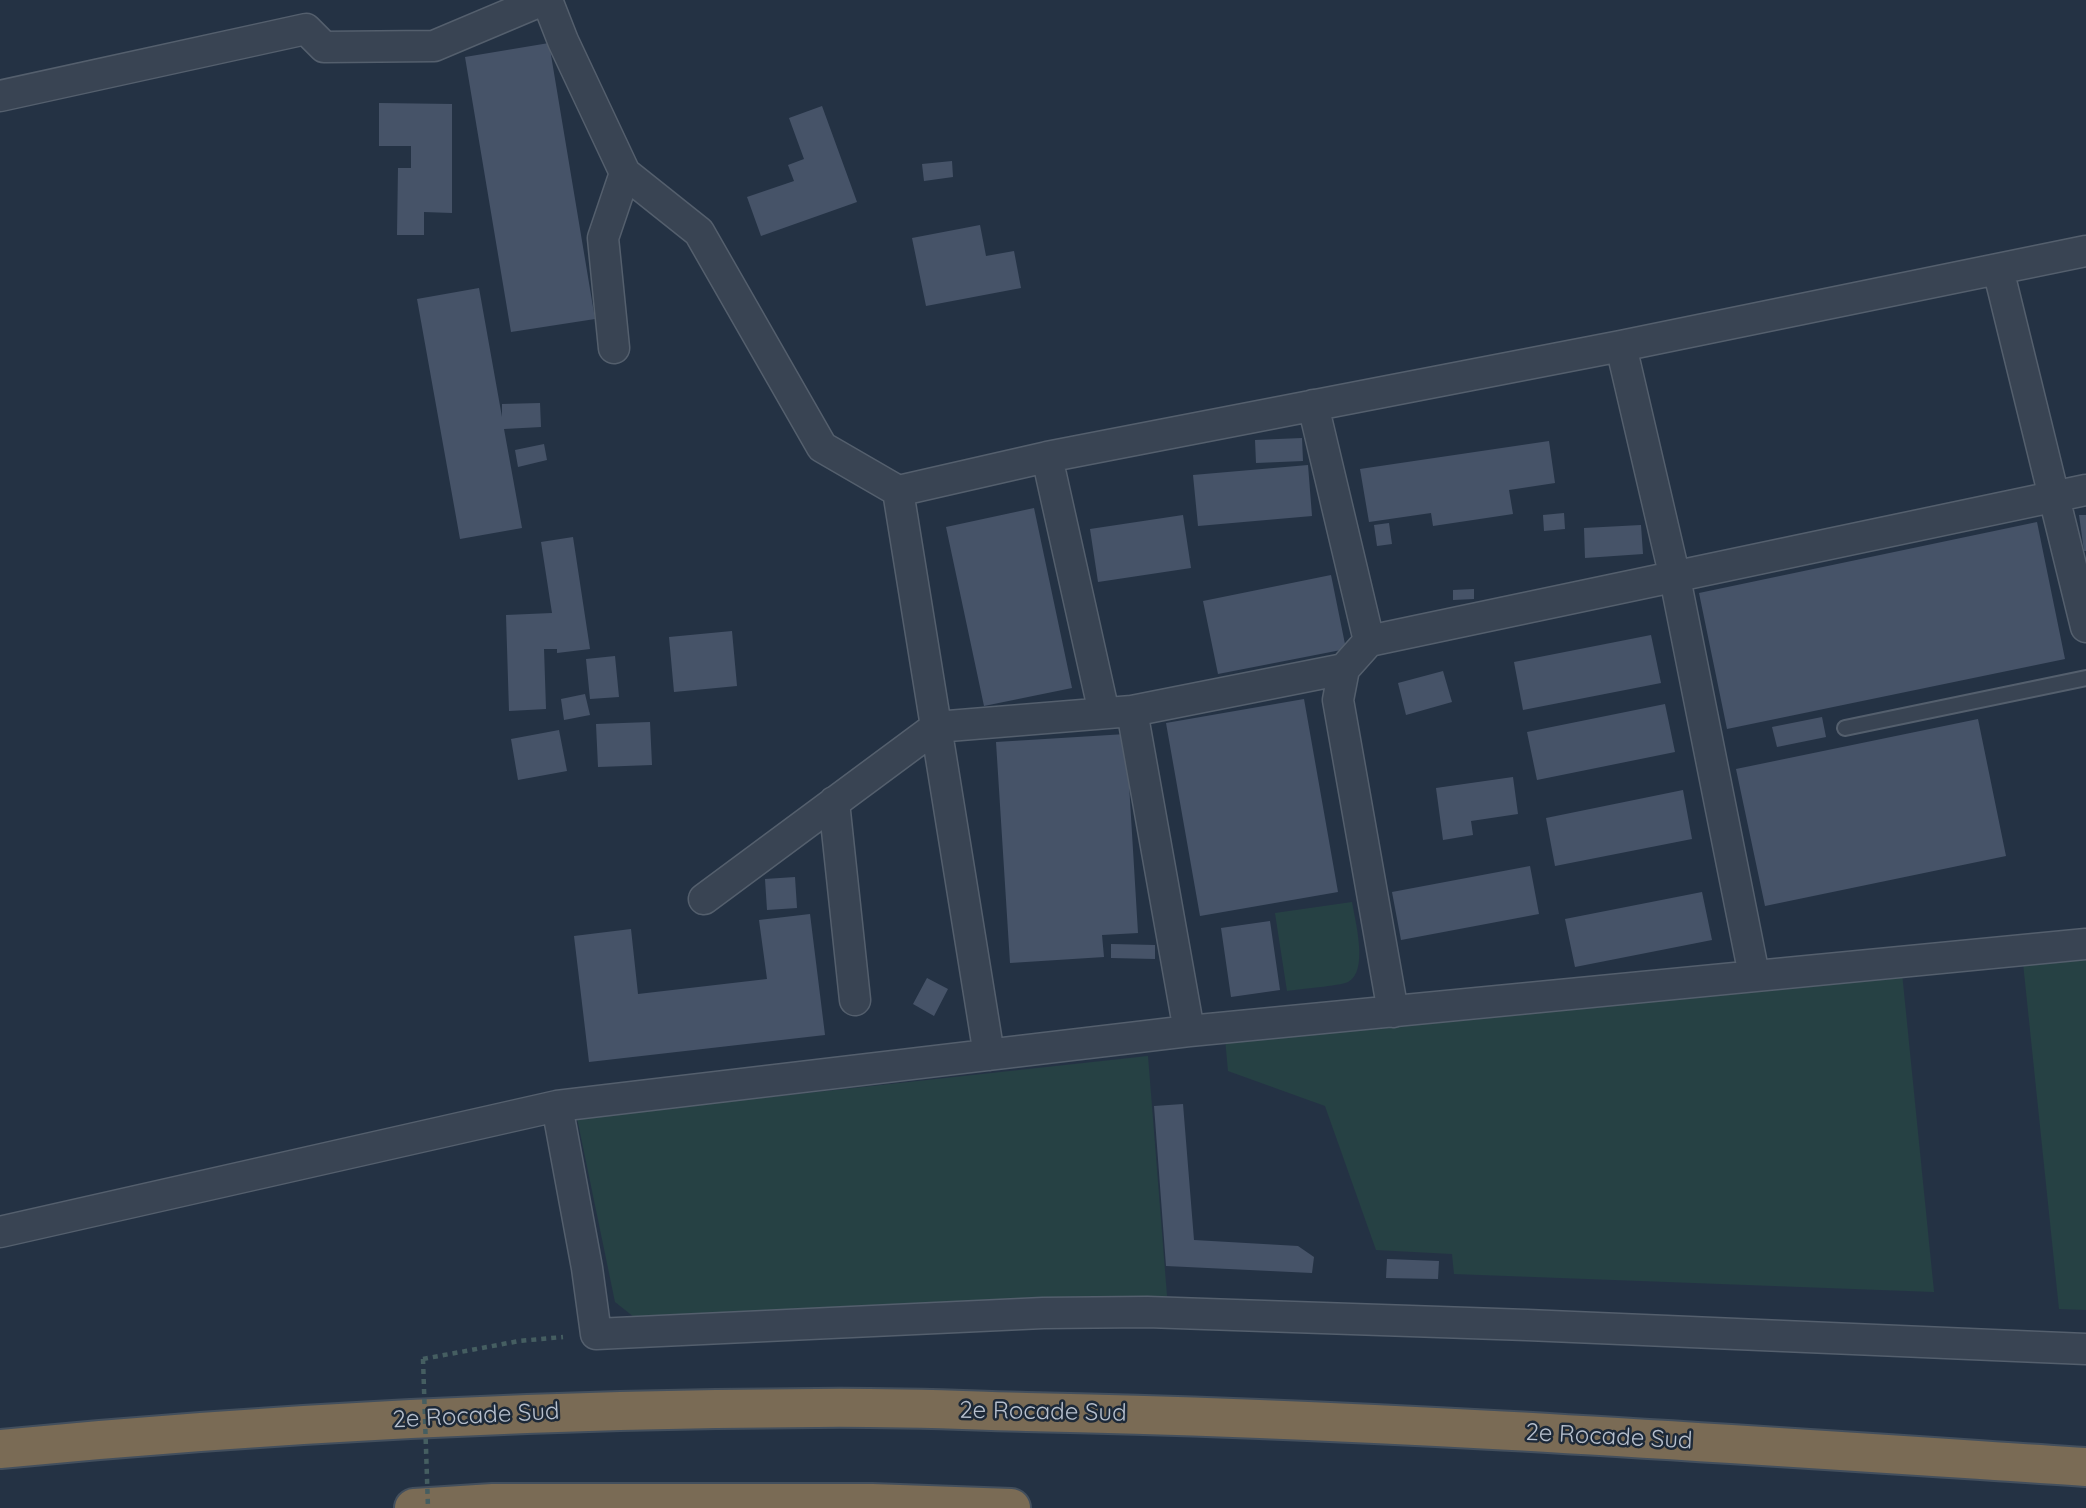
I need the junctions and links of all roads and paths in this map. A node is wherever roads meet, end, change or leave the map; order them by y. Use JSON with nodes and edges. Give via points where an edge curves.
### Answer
{"nodes":[{"id":1,"x":545,"y":0,"type":"edge"},
{"id":2,"x":0,"y":96,"type":"edge"},
{"id":3,"x":625,"y":173,"type":"junction"},
{"id":4,"x":2086,"y":251,"type":"edge"},
{"id":5,"x":1998,"y":269,"type":"junction"},
{"id":6,"x":1621,"y":346,"type":"junction"},
{"id":7,"x":614,"y":348,"type":"dead end"},
{"id":8,"x":1313,"y":405,"type":"junction"},
{"id":9,"x":1047,"y":457,"type":"junction"},
{"id":10,"x":898,"y":491,"type":"junction"},
{"id":11,"x":2086,"y":491,"type":"edge"},
{"id":12,"x":2054,"y":497,"type":"junction"},
{"id":13,"x":1675,"y":578,"type":"junction"},
{"id":14,"x":2086,"y":627,"type":"edge"},
{"id":15,"x":1369,"y":641,"type":"junction"},
{"id":16,"x":1344,"y":669,"type":"junction"},
{"id":17,"x":2086,"y":678,"type":"edge"},
{"id":18,"x":1118,"y":712,"type":"junction"},
{"id":19,"x":936,"y":727,"type":"junction"},
{"id":20,"x":1845,"y":728,"type":"dead end"},
{"id":21,"x":834,"y":802,"type":"junction"},
{"id":22,"x":704,"y":899,"type":"dead end"},
{"id":23,"x":2086,"y":944,"type":"edge"},
{"id":24,"x":1754,"y":975,"type":"junction"},
{"id":25,"x":855,"y":1000,"type":"dead end"},
{"id":26,"x":1393,"y":1012,"type":"junction"},
{"id":27,"x":1189,"y":1031,"type":"junction"},
{"id":28,"x":989,"y":1055,"type":"junction"},
{"id":29,"x":557,"y":1106,"type":"junction"},
{"id":30,"x":0,"y":1232,"type":"edge"},
{"id":31,"x":596,"y":1334,"type":"junction"},
{"id":32,"x":2086,"y":1349,"type":"edge"},
{"id":33,"x":0,"y":1449,"type":"edge"},
{"id":34,"x":2086,"y":1467,"type":"edge"},
{"id":35,"x":414,"y":1508,"type":"edge"},
{"id":36,"x":428,"y":1508,"type":"edge"},
{"id":37,"x":1011,"y":1508,"type":"edge"}],
"edges":[{"from":1,"to":2,"type":"street","via":[[434,46],[324,47],[306,29]]},
{"from":1,"to":3,"type":"street"},
{"from":3,"to":7,"type":"street","via":[[603,238]]},
{"from":3,"to":10,"type":"street","via":[[699,232],[822,447]]},
{"from":4,"to":5,"type":"street"},
{"from":5,"to":6,"type":"street"},
{"from":5,"to":12,"type":"street"},
{"from":6,"to":8,"type":"street"},
{"from":6,"to":13,"type":"street"},
{"from":8,"to":9,"type":"street"},
{"from":8,"to":15,"type":"street"},
{"from":9,"to":10,"type":"street"},
{"from":9,"to":18,"type":"street"},
{"from":10,"to":19,"type":"street"},
{"from":11,"to":12,"type":"street"},
{"from":12,"to":13,"type":"street"},
{"from":12,"to":14,"type":"street"},
{"from":13,"to":15,"type":"street"},
{"from":13,"to":24,"type":"street"},
{"from":15,"to":16,"type":"street"},
{"from":16,"to":18,"type":"street"},
{"from":16,"to":26,"type":"street","via":[[1338,700]]},
{"from":17,"to":20,"type":"lane"},
{"from":18,"to":19,"type":"street"},
{"from":18,"to":27,"type":"street"},
{"from":19,"to":21,"type":"street"},
{"from":19,"to":28,"type":"street"},
{"from":21,"to":22,"type":"street"},
{"from":21,"to":25,"type":"street"},
{"from":23,"to":24,"type":"street"},
{"from":24,"to":26,"type":"street"},
{"from":26,"to":27,"type":"street"},
{"from":27,"to":28,"type":"street"},
{"from":28,"to":29,"type":"street"},
{"from":29,"to":30,"type":"street"},
{"from":29,"to":31,"type":"street"},
{"from":31,"to":32,"type":"street","via":[[1147,1312]]},
{"from":31,"to":36,"type":"path","bridge":true,"via":[[519,1341],[423,1359]]},
{"from":33,"to":34,"type":"highway","name":"2e Rocade Sud","via":[[352,1422],[566,1412],[821,1408],[1359,1422]]},
{"from":35,"to":37,"type":"highway","via":[[493,1503],[872,1503]]}]}
